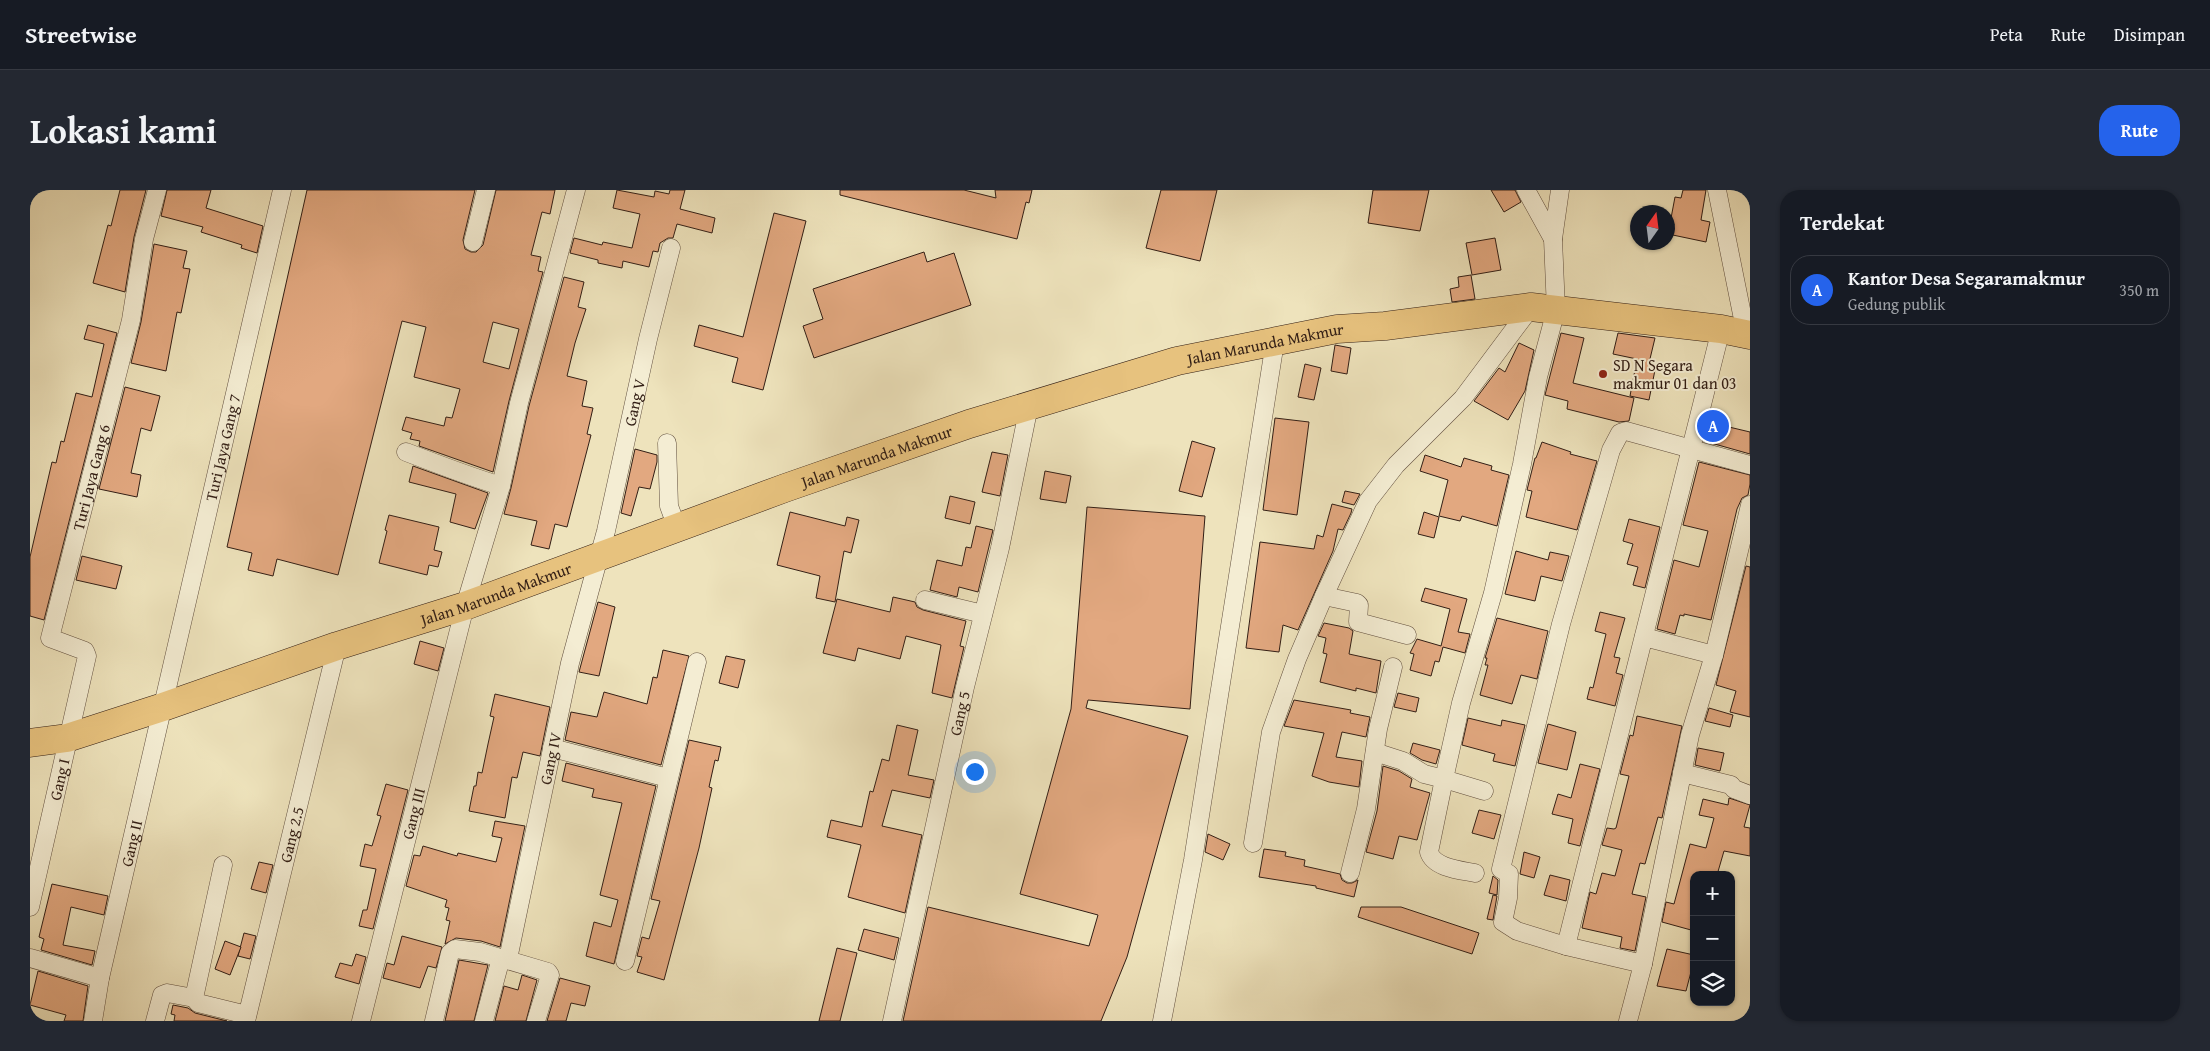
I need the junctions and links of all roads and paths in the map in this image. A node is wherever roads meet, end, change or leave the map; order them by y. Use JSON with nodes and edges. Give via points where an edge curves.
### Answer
{"nodes":[{"id":1,"x":157,"y":190,"type":"edge"},
{"id":2,"x":282,"y":190,"type":"edge"},
{"id":3,"x":486,"y":190,"type":"edge"},
{"id":4,"x":576,"y":190,"type":"edge"},
{"id":5,"x":1526,"y":190,"type":"edge"},
{"id":6,"x":1560,"y":190,"type":"edge"},
{"id":7,"x":1717,"y":190,"type":"edge"},
{"id":8,"x":1553,"y":238,"type":"junction"},
{"id":9,"x":473,"y":242,"type":"dead end"},
{"id":10,"x":671,"y":248,"type":"dead end"},
{"id":11,"x":1544,"y":308,"type":"junction"},
{"id":12,"x":1739,"y":333,"type":"edge"},
{"id":13,"x":1275,"y":342,"type":"junction"},
{"id":14,"x":1029,"y":406,"type":"junction"},
{"id":15,"x":667,"y":443,"type":"dead end"},
{"id":16,"x":1689,"y":450,"type":"junction"},
{"id":17,"x":406,"y":452,"type":"dead end"},
{"id":18,"x":1750,"y":465,"type":"edge"},
{"id":19,"x":500,"y":486,"type":"junction"},
{"id":20,"x":1750,"y":505,"type":"edge"},
{"id":21,"x":678,"y":528,"type":"junction"},
{"id":22,"x":599,"y":558,"type":"junction"},
{"id":23,"x":1324,"y":596,"type":"junction"},
{"id":24,"x":925,"y":600,"type":"dead end"},
{"id":25,"x":465,"y":606,"type":"junction"},
{"id":26,"x":983,"y":614,"type":"junction"},
{"id":27,"x":1407,"y":635,"type":"dead end"},
{"id":28,"x":1644,"y":637,"type":"junction"},
{"id":29,"x":337,"y":646,"type":"junction"},
{"id":30,"x":1714,"y":655,"type":"junction"},
{"id":31,"x":697,"y":662,"type":"dead end"},
{"id":32,"x":1393,"y":667,"type":"dead end"},
{"id":33,"x":163,"y":707,"type":"junction"},
{"id":34,"x":67,"y":738,"type":"junction"},
{"id":35,"x":30,"y":743,"type":"edge"},
{"id":36,"x":552,"y":748,"type":"junction"},
{"id":37,"x":1375,"y":752,"type":"junction"},
{"id":38,"x":1682,"y":773,"type":"junction"},
{"id":39,"x":668,"y":778,"type":"junction"},
{"id":40,"x":1444,"y":779,"type":"junction"},
{"id":41,"x":1484,"y":791,"type":"dead end"},
{"id":42,"x":1750,"y":795,"type":"edge"},
{"id":43,"x":1253,"y":843,"type":"dead end"},
{"id":44,"x":223,"y":865,"type":"dead end"},
{"id":45,"x":1350,"y":873,"type":"dead end"},
{"id":46,"x":1475,"y":873,"type":"dead end"},
{"id":47,"x":30,"y":907,"type":"edge"},
{"id":48,"x":1566,"y":946,"type":"junction"},
{"id":49,"x":30,"y":958,"type":"edge"},
{"id":50,"x":505,"y":959,"type":"junction"},
{"id":51,"x":625,"y":962,"type":"dead end"},
{"id":52,"x":1643,"y":964,"type":"junction"},
{"id":53,"x":100,"y":978,"type":"junction"},
{"id":54,"x":194,"y":998,"type":"junction"},
{"id":55,"x":246,"y":1018,"type":"edge"},
{"id":56,"x":93,"y":1021,"type":"edge"},
{"id":57,"x":155,"y":1021,"type":"edge"},
{"id":58,"x":361,"y":1021,"type":"edge"},
{"id":59,"x":434,"y":1021,"type":"edge"},
{"id":60,"x":484,"y":1021,"type":"edge"},
{"id":61,"x":536,"y":1021,"type":"edge"},
{"id":62,"x":892,"y":1021,"type":"edge"},
{"id":63,"x":1162,"y":1021,"type":"edge"},
{"id":64,"x":1628,"y":1021,"type":"edge"}],
"edges":[{"from":1,"to":34,"type":"street","name":"Turi Jaya Gang 6","via":[[144,239],[131,320],[50,638],[87,653]]},
{"from":2,"to":33,"type":"street","name":"Turi Jaya Gang 7"},
{"from":3,"to":9,"type":"street"},
{"from":4,"to":19,"type":"street","name":"Gang III"},
{"from":5,"to":8,"type":"street"},
{"from":6,"to":8,"type":"street"},
{"from":7,"to":12,"type":"street"},
{"from":8,"to":11,"type":"street"},
{"from":10,"to":22,"type":"street","name":"Gang V"},
{"from":11,"to":12,"type":"main road","name":"Jalan Marunda Makmur"},
{"from":11,"to":13,"type":"main road","name":"Jalan Marunda Makmur","via":[[1337,329]]},
{"from":11,"to":23,"type":"street","via":[[1463,398],[1396,464],[1368,501]]},
{"from":11,"to":40,"type":"street","via":[[1538,377],[1522,464],[1493,593],[1461,703]]},
{"from":12,"to":16,"type":"street"},
{"from":13,"to":14,"type":"main road","name":"Jalan Marunda Makmur","via":[[1177,361]]},
{"from":13,"to":63,"type":"street","via":[[1193,860]]},
{"from":14,"to":21,"type":"main road","name":"Jalan Marunda Makmur","via":[[969,424]]},
{"from":14,"to":26,"type":"street","name":"Gang 5"},
{"from":15,"to":21,"type":"street","via":[[669,506]]},
{"from":16,"to":18,"type":"street"},
{"from":16,"to":28,"type":"street"},
{"from":16,"to":48,"type":"street","via":[[1626,431],[1620,433],[1611,450],[1559,634],[1501,869],[1509,874],[1503,922],[1517,931]]},
{"from":17,"to":19,"type":"street"},
{"from":19,"to":25,"type":"street","name":"Gang III"},
{"from":20,"to":30,"type":"street"},
{"from":21,"to":22,"type":"main road","name":"Jalan Marunda Makmur"},
{"from":22,"to":25,"type":"main road","name":"Jalan Marunda Makmur"},
{"from":22,"to":36,"type":"street","name":"Gang IV","via":[[570,663]]},
{"from":23,"to":27,"type":"street","via":[[1357,603],[1358,622]]},
{"from":23,"to":43,"type":"street","via":[[1271,732]]},
{"from":24,"to":26,"type":"street"},
{"from":25,"to":29,"type":"main road","name":"Jalan Marunda Makmur"},
{"from":25,"to":58,"type":"street","name":"Gang III"},
{"from":26,"to":62,"type":"street","name":"Gang 5"},
{"from":28,"to":30,"type":"street"},
{"from":28,"to":48,"type":"street"},
{"from":29,"to":33,"type":"main road","name":"Jalan Marunda Makmur"},
{"from":29,"to":55,"type":"street","name":"Gang 2.5"},
{"from":30,"to":38,"type":"street"},
{"from":31,"to":39,"type":"street"},
{"from":32,"to":37,"type":"street"},
{"from":33,"to":34,"type":"main road","name":"Jalan Marunda Makmur"},
{"from":33,"to":53,"type":"street","name":"Gang II"},
{"from":34,"to":35,"type":"main road","name":"Jalan Marunda Makmur"},
{"from":34,"to":47,"type":"street","name":"Gang I"},
{"from":36,"to":39,"type":"street"},
{"from":36,"to":50,"type":"street","name":"Gang IV"},
{"from":37,"to":40,"type":"street","via":[[1403,761],[1424,774]]},
{"from":37,"to":45,"type":"street","via":[[1366,809]]},
{"from":38,"to":42,"type":"street","via":[[1730,785]]},
{"from":38,"to":52,"type":"street"},
{"from":39,"to":51,"type":"street"},
{"from":40,"to":41,"type":"street"},
{"from":40,"to":46,"type":"street","via":[[1429,852],[1431,858],[1440,864]]},
{"from":44,"to":54,"type":"street"},
{"from":48,"to":52,"type":"street"},
{"from":49,"to":53,"type":"street"},
{"from":50,"to":59,"type":"street","via":[[480,952],[452,950]]},
{"from":50,"to":60,"type":"street","name":"Gang IV"},
{"from":50,"to":61,"type":"street","via":[[550,975]]},
{"from":52,"to":64,"type":"street"},
{"from":53,"to":56,"type":"street","name":"Gang II"},
{"from":54,"to":55,"type":"street","via":[[198,1003]]},
{"from":54,"to":57,"type":"street","via":[[162,995]]}]}
